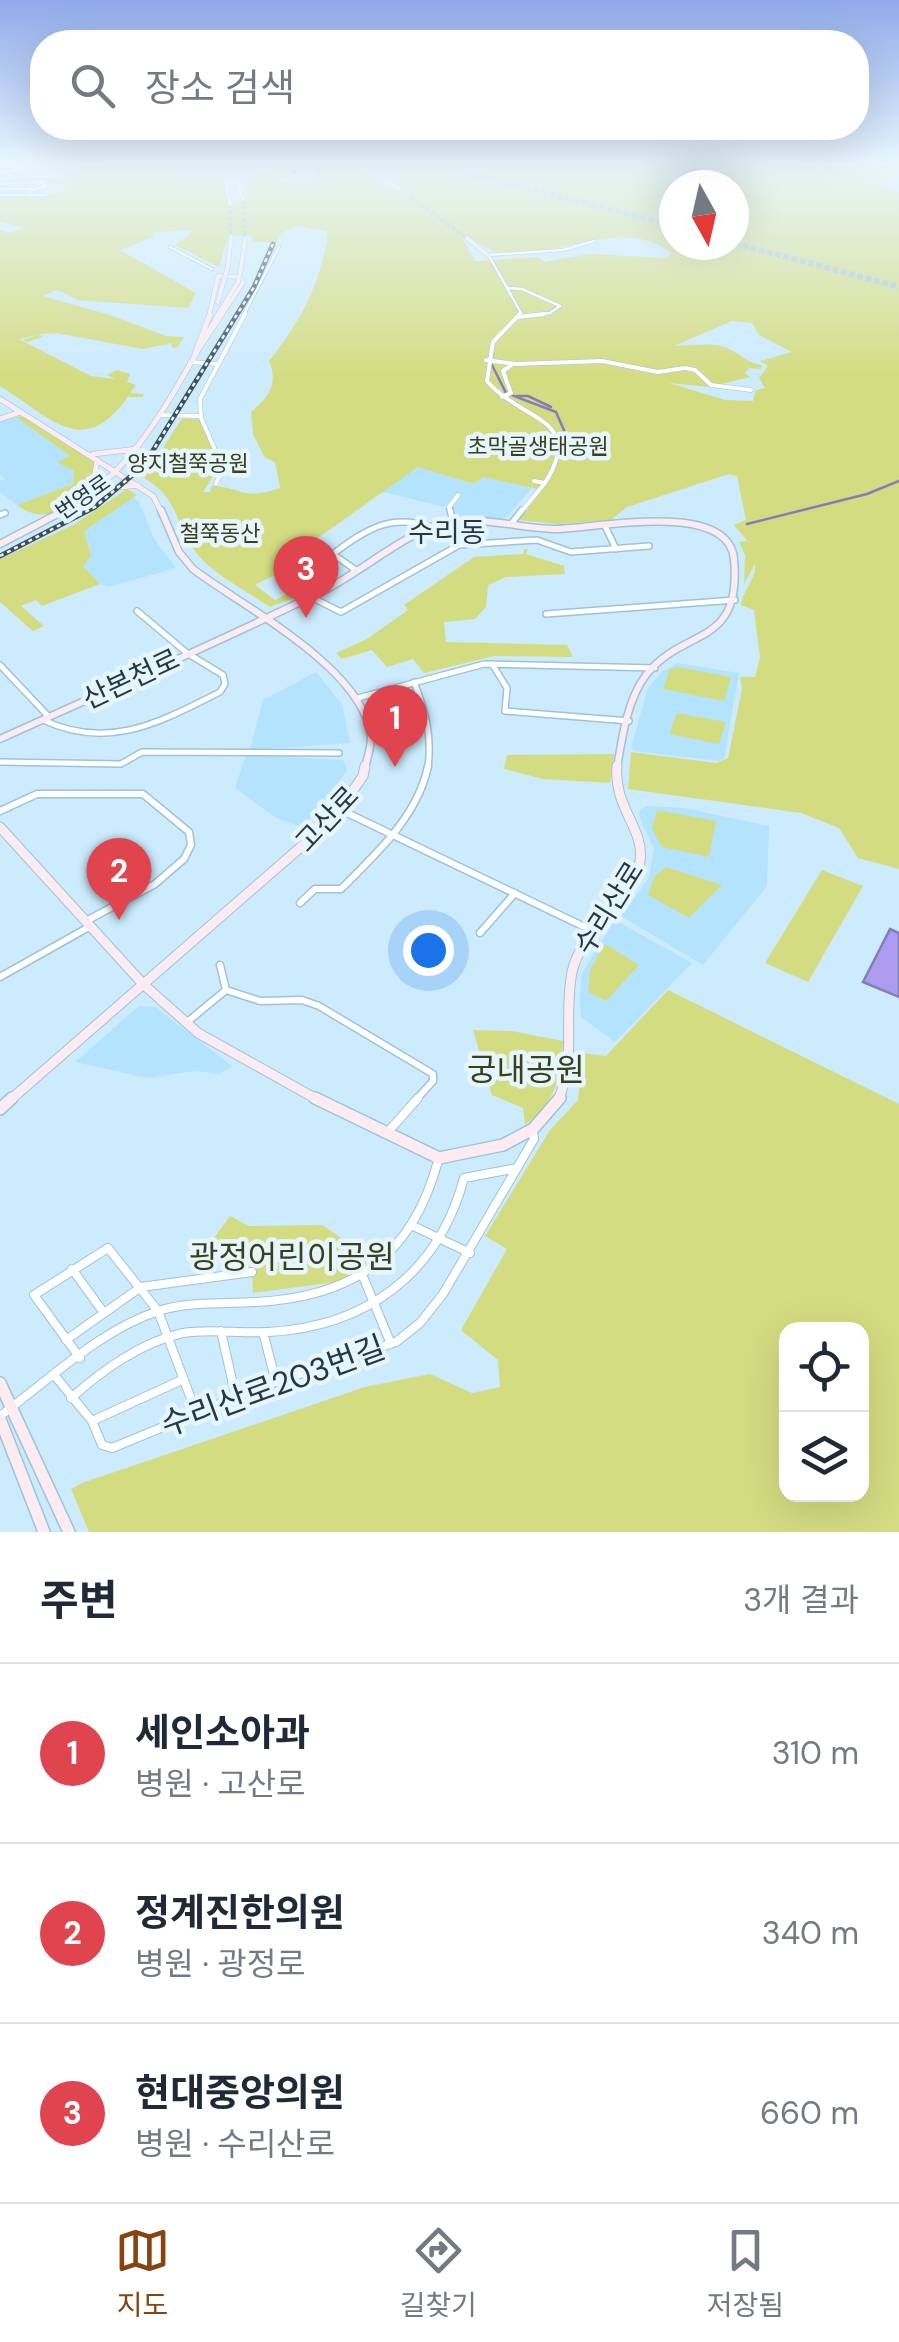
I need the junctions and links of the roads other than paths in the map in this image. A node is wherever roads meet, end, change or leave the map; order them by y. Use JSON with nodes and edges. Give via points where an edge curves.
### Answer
{"nodes":[{"id":1,"x":232,"y":237,"type":"tunnel mouth"},
{"id":2,"x":467,"y":238,"type":"tunnel mouth"},
{"id":3,"x":245,"y":240,"type":"tunnel mouth"},
{"id":4,"x":594,"y":241,"type":"dead end"},
{"id":5,"x":170,"y":247,"type":"dead end"},
{"id":6,"x":279,"y":247,"type":"dead end"},
{"id":7,"x":488,"y":256,"type":"junction"},
{"id":8,"x":212,"y":269,"type":"junction"},
{"id":9,"x":230,"y":274,"type":"junction"},
{"id":10,"x":218,"y":276,"type":"junction"},
{"id":11,"x":508,"y":288,"type":"junction"},
{"id":12,"x":517,"y":318,"type":"junction"},
{"id":13,"x":211,"y":326,"type":"junction"},
{"id":14,"x":195,"y":354,"type":"junction"},
{"id":15,"x":486,"y":360,"type":"junction"},
{"id":16,"x":190,"y":362,"type":"junction"},
{"id":17,"x":217,"y":364,"type":"junction"},
{"id":18,"x":513,"y":364,"type":"junction"},
{"id":19,"x":751,"y":390,"type":"dead end"},
{"id":20,"x":502,"y":397,"type":"junction"},
{"id":21,"x":0,"y":399,"type":"edge"},
{"id":22,"x":22,"y":412,"type":"junction"},
{"id":23,"x":159,"y":415,"type":"junction"},
{"id":24,"x":199,"y":416,"type":"junction"},
{"id":25,"x":0,"y":419,"type":"edge"},
{"id":26,"x":137,"y":451,"type":"junction"},
{"id":27,"x":93,"y":456,"type":"junction"},
{"id":28,"x":118,"y":472,"type":"junction"},
{"id":29,"x":534,"y":481,"type":"dead end"},
{"id":30,"x":545,"y":483,"type":"junction"},
{"id":31,"x":216,"y":484,"type":"dead end"},
{"id":32,"x":138,"y":486,"type":"junction"},
{"id":33,"x":458,"y":495,"type":"dead end"},
{"id":34,"x":87,"y":497,"type":"junction"},
{"id":35,"x":454,"y":522,"type":"junction"},
{"id":36,"x":511,"y":524,"type":"junction"},
{"id":37,"x":605,"y":526,"type":"junction"},
{"id":38,"x":431,"y":527,"type":"junction"},
{"id":39,"x":0,"y":544,"type":"edge"},
{"id":40,"x":459,"y":544,"type":"junction"},
{"id":41,"x":649,"y":546,"type":"dead end"},
{"id":42,"x":616,"y":549,"type":"junction"},
{"id":43,"x":359,"y":572,"type":"junction"},
{"id":44,"x":310,"y":597,"type":"junction"},
{"id":45,"x":735,"y":600,"type":"junction"},
{"id":46,"x":137,"y":610,"type":"dead end"},
{"id":47,"x":546,"y":614,"type":"dead end"},
{"id":48,"x":263,"y":620,"type":"junction"},
{"id":49,"x":187,"y":654,"type":"junction"},
{"id":50,"x":492,"y":663,"type":"junction"},
{"id":51,"x":0,"y":666,"type":"edge"},
{"id":52,"x":655,"y":668,"type":"junction"},
{"id":53,"x":414,"y":682,"type":"junction"},
{"id":54,"x":358,"y":698,"type":"junction"},
{"id":55,"x":46,"y":718,"type":"junction"},
{"id":56,"x":629,"y":721,"type":"junction"},
{"id":57,"x":0,"y":739,"type":"edge"},
{"id":58,"x":339,"y":752,"type":"dead end"},
{"id":59,"x":0,"y":762,"type":"edge"},
{"id":60,"x":341,"y":810,"type":"junction"},
{"id":61,"x":0,"y":811,"type":"edge"},
{"id":62,"x":2,"y":832,"type":"edge"},
{"id":63,"x":394,"y":836,"type":"junction"},
{"id":64,"x":515,"y":893,"type":"junction"},
{"id":65,"x":300,"y":903,"type":"dead end"},
{"id":66,"x":89,"y":923,"type":"junction"},
{"id":67,"x":592,"y":931,"type":"junction"},
{"id":68,"x":480,"y":934,"type":"dead end"},
{"id":69,"x":220,"y":965,"type":"dead end"},
{"id":70,"x":0,"y":977,"type":"edge"},
{"id":71,"x":143,"y":984,"type":"junction"},
{"id":72,"x":226,"y":990,"type":"junction"},
{"id":73,"x":186,"y":1023,"type":"junction"},
{"id":74,"x":0,"y":1109,"type":"edge"},
{"id":75,"x":533,"y":1129,"type":"junction"},
{"id":76,"x":386,"y":1133,"type":"junction"},
{"id":77,"x":439,"y":1158,"type":"junction"},
{"id":78,"x":517,"y":1168,"type":"junction"},
{"id":79,"x":411,"y":1225,"type":"junction"},
{"id":80,"x":440,"y":1237,"type":"junction"},
{"id":81,"x":470,"y":1254,"type":"junction"},
{"id":82,"x":72,"y":1269,"type":"junction"},
{"id":83,"x":252,"y":1272,"type":"dead end"},
{"id":84,"x":364,"y":1279,"type":"junction"},
{"id":85,"x":141,"y":1287,"type":"junction"},
{"id":86,"x":374,"y":1306,"type":"junction"},
{"id":87,"x":158,"y":1311,"type":"junction"},
{"id":88,"x":104,"y":1313,"type":"junction"},
{"id":89,"x":221,"y":1331,"type":"junction"},
{"id":90,"x":264,"y":1332,"type":"junction"},
{"id":91,"x":170,"y":1336,"type":"junction"},
{"id":92,"x":66,"y":1340,"type":"junction"},
{"id":93,"x":392,"y":1344,"type":"junction"},
{"id":94,"x":80,"y":1358,"type":"junction"},
{"id":95,"x":55,"y":1376,"type":"junction"},
{"id":96,"x":184,"y":1378,"type":"junction"},
{"id":97,"x":276,"y":1382,"type":"junction"},
{"id":98,"x":0,"y":1383,"type":"edge"},
{"id":99,"x":71,"y":1398,"type":"junction"},
{"id":100,"x":236,"y":1398,"type":"junction"},
{"id":101,"x":12,"y":1407,"type":"junction"},
{"id":102,"x":196,"y":1412,"type":"junction"},
{"id":103,"x":0,"y":1418,"type":"edge"},
{"id":104,"x":92,"y":1421,"type":"junction"},
{"id":105,"x":44,"y":1532,"type":"edge"},
{"id":106,"x":68,"y":1532,"type":"edge"}],
"edges":[{"from":1,"to":13,"type":"street","name":"번영로","bridge":true},
{"from":2,"to":7,"type":"street"},
{"from":3,"to":13,"type":"street","name":"번영로","bridge":true,"via":[[238,282]]},
{"from":4,"to":7,"type":"street"},
{"from":5,"to":8,"type":"street"},
{"from":6,"to":17,"type":"street"},
{"from":7,"to":11,"type":"street"},
{"from":8,"to":9,"type":"street"},
{"from":8,"to":10,"type":"street"},
{"from":9,"to":10,"type":"street"},
{"from":9,"to":14,"type":"street","via":[[243,284]]},
{"from":10,"to":14,"type":"street"},
{"from":11,"to":12,"type":"street","via":[[521,313]]},
{"from":11,"to":12,"type":"street","via":[[560,306]]},
{"from":12,"to":15,"type":"street","via":[[498,333]]},
{"from":13,"to":14,"type":"street","name":"번영로"},
{"from":14,"to":16,"type":"street","name":"번영로"},
{"from":15,"to":18,"type":"street"},
{"from":15,"to":20,"type":"street","via":[[488,382]]},
{"from":16,"to":17,"type":"street"},
{"from":16,"to":23,"type":"street","name":"번영로"},
{"from":17,"to":24,"type":"street","via":[[201,393]]},
{"from":18,"to":19,"type":"street","via":[[602,361],[658,372],[677,367],[695,370],[711,385]]},
{"from":18,"to":20,"type":"street","via":[[502,371],[511,393]]},
{"from":20,"to":30,"type":"street","via":[[544,418],[557,434],[561,449]]},
{"from":21,"to":22,"type":"street","name":"고산로"},
{"from":22,"to":25,"type":"street"},
{"from":22,"to":27,"type":"street","name":"고산로"},
{"from":23,"to":24,"type":"street"},
{"from":23,"to":26,"type":"street","name":"번영로"},
{"from":24,"to":31,"type":"street","via":[[223,468]]},
{"from":26,"to":27,"type":"street"},
{"from":26,"to":28,"type":"street","name":"번영로"},
{"from":26,"to":32,"type":"street","via":[[130,474]]},
{"from":27,"to":28,"type":"street","name":"고산로"},
{"from":27,"to":34,"type":"street","via":[[96,484]]},
{"from":28,"to":32,"type":"street","name":"고산로"},
{"from":28,"to":34,"type":"street","name":"번영로"},
{"from":29,"to":30,"type":"street"},
{"from":30,"to":36,"type":"street"},
{"from":32,"to":34,"type":"street"},
{"from":32,"to":48,"type":"street","name":"고산로","via":[[156,500],[182,558]]},
{"from":33,"to":35,"type":"street","via":[[448,507]]},
{"from":34,"to":39,"type":"street","name":"번영로"},
{"from":35,"to":36,"type":"street"},
{"from":35,"to":38,"type":"street"},
{"from":35,"to":40,"type":"street"},
{"from":36,"to":37,"type":"street"},
{"from":37,"to":42,"type":"street"},
{"from":37,"to":45,"type":"street","via":[[663,520],[716,533],[733,554]]},
{"from":38,"to":43,"type":"street"},
{"from":38,"to":43,"type":"street","via":[[400,517],[374,523],[333,554]]},
{"from":40,"to":42,"type":"street","via":[[536,540],[571,552]]},
{"from":40,"to":44,"type":"street","via":[[341,612]]},
{"from":41,"to":42,"type":"street"},
{"from":43,"to":44,"type":"street"},
{"from":44,"to":48,"type":"street"},
{"from":45,"to":47,"type":"street"},
{"from":45,"to":52,"type":"street","name":"수리산로","via":[[720,623]]},
{"from":46,"to":49,"type":"street"},
{"from":48,"to":49,"type":"street","name":"산본천로"},
{"from":48,"to":54,"type":"street","name":"고산로","via":[[337,673]]},
{"from":49,"to":55,"type":"street","name":"산본천로"},
{"from":49,"to":55,"type":"street","via":[[223,675],[225,684],[142,730],[67,734]]},
{"from":50,"to":52,"type":"street"},
{"from":50,"to":53,"type":"street"},
{"from":50,"to":56,"type":"street","via":[[507,688],[505,711]]},
{"from":51,"to":55,"type":"street"},
{"from":52,"to":56,"type":"street","name":"수리산로","via":[[640,684]]},
{"from":53,"to":54,"type":"street"},
{"from":53,"to":63,"type":"street","via":[[429,719],[430,754],[416,804]]},
{"from":54,"to":60,"type":"street","name":"고산로","via":[[371,724],[372,751],[364,778]]},
{"from":55,"to":57,"type":"street","name":"산본천로"},
{"from":56,"to":67,"type":"street","name":"수리산로","via":[[616,790],[644,851],[637,875]]},
{"from":58,"to":59,"type":"street","via":[[142,752],[121,764]]},
{"from":60,"to":63,"type":"street"},
{"from":60,"to":71,"type":"street","name":"고산로"},
{"from":61,"to":66,"type":"street","via":[[36,794],[143,794],[189,832],[191,851],[164,879]]},
{"from":62,"to":66,"type":"street"},
{"from":63,"to":64,"type":"street"},
{"from":63,"to":65,"type":"street","via":[[341,889],[315,889]]},
{"from":64,"to":67,"type":"street"},
{"from":64,"to":68,"type":"street"},
{"from":66,"to":70,"type":"street"},
{"from":66,"to":71,"type":"street"},
{"from":67,"to":75,"type":"street","name":"수리산로","via":[[572,972],[568,1085]]},
{"from":69,"to":72,"type":"street"},
{"from":71,"to":73,"type":"street"},
{"from":71,"to":74,"type":"street","name":"고산로"},
{"from":72,"to":73,"type":"street"},
{"from":72,"to":76,"type":"street","via":[[260,1001],[311,1002],[426,1067],[433,1081]]},
{"from":73,"to":76,"type":"street","via":[[281,1082]]},
{"from":75,"to":77,"type":"street","name":"수리산로","via":[[503,1145]]},
{"from":75,"to":78,"type":"street","name":"수리산로203번길","via":[[534,1140]]},
{"from":76,"to":77,"type":"street"},
{"from":77,"to":79,"type":"street","via":[[430,1196]]},
{"from":78,"to":80,"type":"street","via":[[464,1178]]},
{"from":78,"to":81,"type":"street","name":"수리산로203번길"},
{"from":79,"to":80,"type":"street"},
{"from":79,"to":84,"type":"street"},
{"from":80,"to":81,"type":"street"},
{"from":80,"to":86,"type":"street"},
{"from":81,"to":93,"type":"street","name":"수리산로203번길","via":[[420,1323]]},
{"from":82,"to":85,"type":"street","via":[[101,1249],[113,1251]]},
{"from":82,"to":88,"type":"street"},
{"from":82,"to":92,"type":"street","via":[[34,1295]]},
{"from":83,"to":85,"type":"street"},
{"from":84,"to":86,"type":"street"},
{"from":84,"to":87,"type":"street","via":[[306,1296]]},
{"from":85,"to":87,"type":"street"},
{"from":85,"to":88,"type":"street"},
{"from":86,"to":90,"type":"street","via":[[332,1323]]},
{"from":86,"to":93,"type":"street"},
{"from":87,"to":91,"type":"street"},
{"from":87,"to":94,"type":"street"},
{"from":88,"to":92,"type":"street"},
{"from":89,"to":90,"type":"street"},
{"from":89,"to":91,"type":"street"},
{"from":89,"to":100,"type":"street"},
{"from":90,"to":97,"type":"street"},
{"from":91,"to":96,"type":"street"},
{"from":91,"to":99,"type":"street"},
{"from":92,"to":94,"type":"street"},
{"from":93,"to":97,"type":"street","name":"수리산로203번길"},
{"from":94,"to":95,"type":"street"},
{"from":95,"to":99,"type":"street","name":"수리산로203번길"},
{"from":95,"to":101,"type":"street"},
{"from":96,"to":102,"type":"street"},
{"from":96,"to":104,"type":"street"},
{"from":97,"to":100,"type":"street","name":"수리산로203번길"},
{"from":98,"to":101,"type":"street"},
{"from":99,"to":104,"type":"street","name":"수리산로203번길"},
{"from":100,"to":102,"type":"street","name":"수리산로203번길"},
{"from":101,"to":103,"type":"street"},
{"from":101,"to":106,"type":"street"},
{"from":102,"to":104,"type":"street","name":"수리산로203번길","via":[[106,1448]]},
{"from":103,"to":105,"type":"street"}]}
